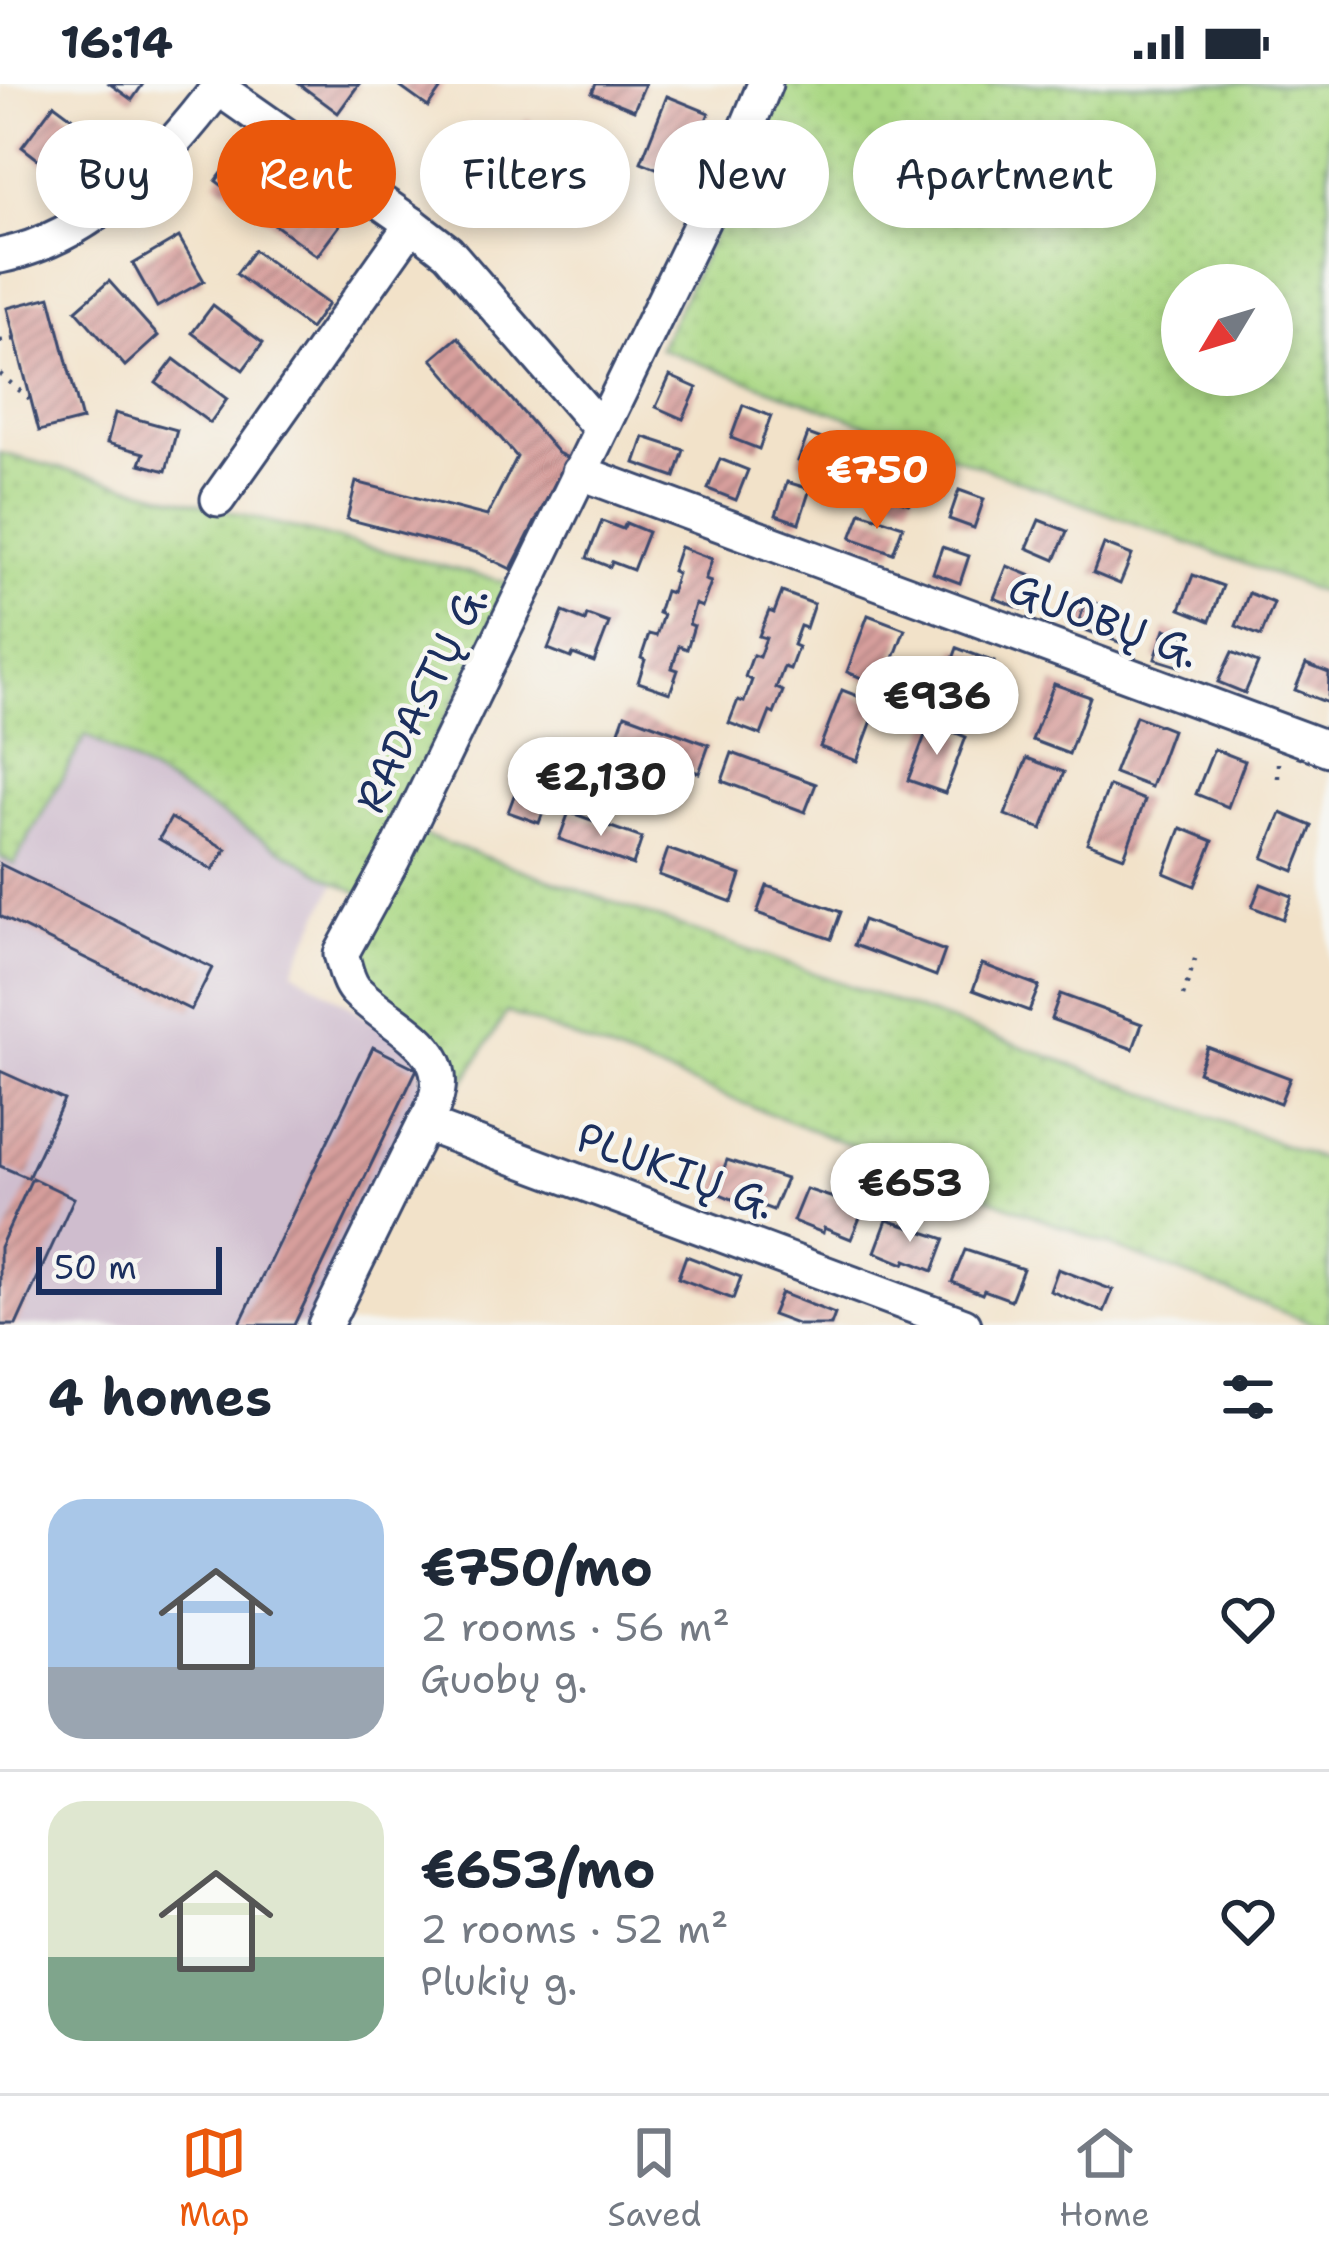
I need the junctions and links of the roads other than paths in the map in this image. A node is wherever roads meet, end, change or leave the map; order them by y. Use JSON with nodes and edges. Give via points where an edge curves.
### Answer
{"nodes":[{"id":1,"x":765,"y":84,"type":"edge"},
{"id":2,"x":220,"y":86,"type":"edge"},
{"id":3,"x":412,"y":224,"type":"junction"},
{"id":4,"x":0,"y":256,"type":"edge"},
{"id":5,"x":601,"y":429,"type":"junction"},
{"id":6,"x":579,"y":472,"type":"junction"},
{"id":7,"x":218,"y":499,"type":"dead end"},
{"id":8,"x":1329,"y":749,"type":"edge"},
{"id":9,"x":424,"y":1124,"type":"junction"},
{"id":10,"x":326,"y":1325,"type":"edge"},
{"id":11,"x":964,"y":1325,"type":"edge"}],
"edges":[{"from":1,"to":5,"type":"street","name":"RADASTŲ G."},
{"from":2,"to":3,"type":"street"},
{"from":2,"to":4,"type":"street","via":[[120,197],[73,229]]},
{"from":3,"to":5,"type":"street","via":[[448,252]]},
{"from":3,"to":7,"type":"street"},
{"from":5,"to":6,"type":"street","name":"RADASTŲ G."},
{"from":6,"to":8,"type":"street","name":"GUOBŲ G."},
{"from":6,"to":9,"type":"street","name":"RADASTŲ G.","via":[[341,954],[352,987],[414,1036],[438,1072],[437,1103]]},
{"from":9,"to":10,"type":"street","name":"RADASTŲ G."},
{"from":9,"to":11,"type":"street","name":"PLUKIŲ G."}]}
